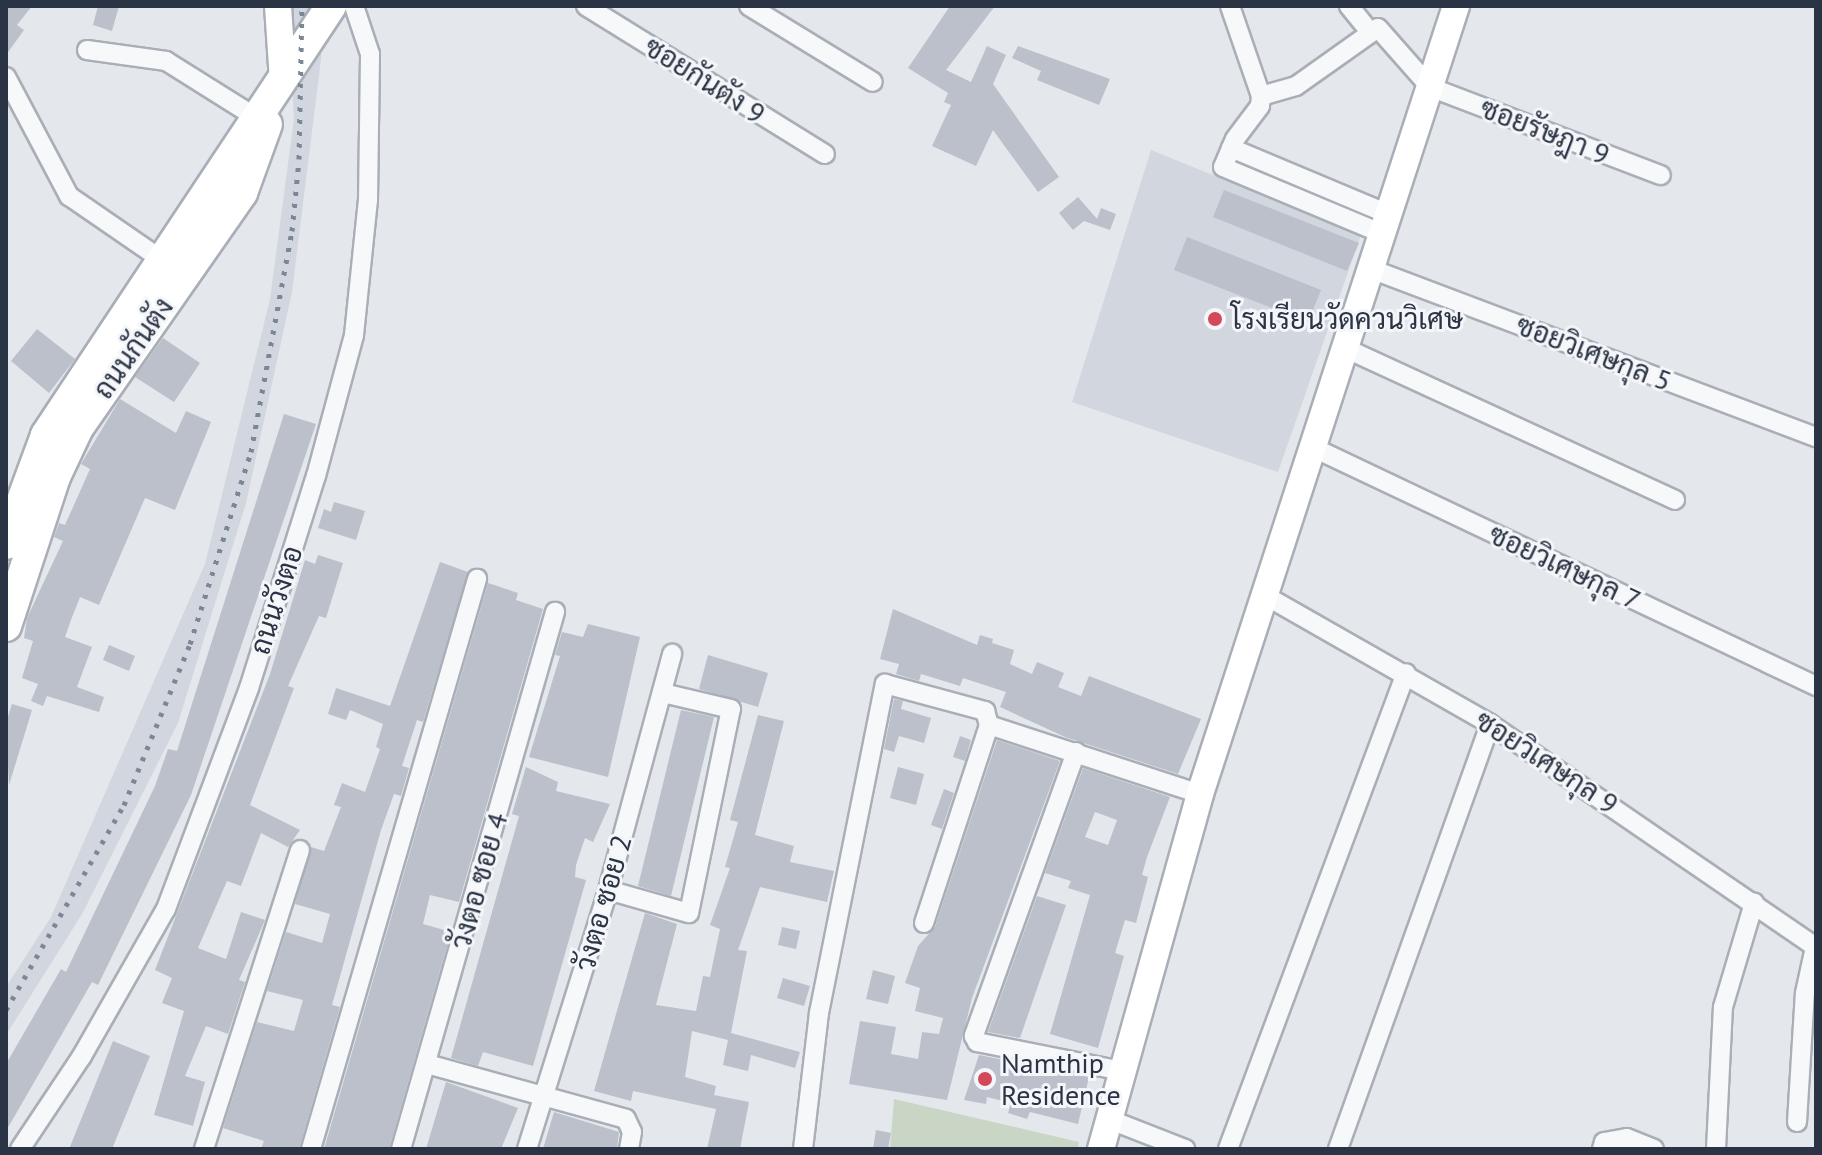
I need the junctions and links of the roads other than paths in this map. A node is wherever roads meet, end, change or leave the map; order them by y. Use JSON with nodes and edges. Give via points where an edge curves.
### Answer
{"nodes":[{"id":1,"x":278,"y":6,"type":"edge"},
{"id":2,"x":331,"y":6,"type":"edge"},
{"id":3,"x":354,"y":6,"type":"edge"},
{"id":4,"x":586,"y":6,"type":"edge"},
{"id":5,"x":749,"y":6,"type":"edge"},
{"id":6,"x":1230,"y":6,"type":"edge"},
{"id":7,"x":1349,"y":6,"type":"edge"},
{"id":8,"x":1456,"y":6,"type":"edge"},
{"id":9,"x":1369,"y":31,"type":"junction"},
{"id":10,"x":87,"y":50,"type":"dead end"},
{"id":11,"x":6,"y":77,"type":"edge"},
{"id":12,"x":283,"y":81,"type":"junction"},
{"id":13,"x":873,"y":82,"type":"dead end"},
{"id":14,"x":1430,"y":87,"type":"junction"},
{"id":15,"x":1261,"y":96,"type":"junction"},
{"id":16,"x":257,"y":118,"type":"junction"},
{"id":17,"x":825,"y":154,"type":"dead end"},
{"id":18,"x":1661,"y":175,"type":"dead end"},
{"id":19,"x":1385,"y":223,"type":"junction"},
{"id":20,"x":162,"y":260,"type":"junction"},
{"id":21,"x":1371,"y":269,"type":"junction"},
{"id":22,"x":1347,"y":349,"type":"junction"},
{"id":23,"x":1816,"y":437,"type":"edge"},
{"id":24,"x":1314,"y":448,"type":"junction"},
{"id":25,"x":1675,"y":500,"type":"dead end"},
{"id":26,"x":6,"y":544,"type":"edge"},
{"id":27,"x":477,"y":579,"type":"dead end"},
{"id":28,"x":1266,"y":596,"type":"junction"},
{"id":29,"x":555,"y":612,"type":"dead end"},
{"id":30,"x":6,"y":626,"type":"edge"},
{"id":31,"x":672,"y":654,"type":"dead end"},
{"id":32,"x":1406,"y":673,"type":"junction"},
{"id":33,"x":1816,"y":686,"type":"edge"},
{"id":34,"x":663,"y":693,"type":"junction"},
{"id":35,"x":1490,"y":724,"type":"junction"},
{"id":36,"x":989,"y":725,"type":"junction"},
{"id":37,"x":1076,"y":752,"type":"junction"},
{"id":38,"x":1200,"y":794,"type":"junction"},
{"id":39,"x":300,"y":850,"type":"dead end"},
{"id":40,"x":608,"y":890,"type":"junction"},
{"id":41,"x":1754,"y":903,"type":"junction"},
{"id":42,"x":924,"y":923,"type":"dead end"},
{"id":43,"x":1816,"y":947,"type":"edge"},
{"id":44,"x":427,"y":1064,"type":"junction"},
{"id":45,"x":1122,"y":1071,"type":"junction"},
{"id":46,"x":545,"y":1095,"type":"junction"},
{"id":47,"x":1108,"y":1119,"type":"junction"},
{"id":48,"x":1797,"y":1122,"type":"dead end"},
{"id":49,"x":20,"y":1149,"type":"edge"},
{"id":50,"x":204,"y":1149,"type":"edge"},
{"id":51,"x":311,"y":1149,"type":"edge"},
{"id":52,"x":401,"y":1149,"type":"edge"},
{"id":53,"x":527,"y":1149,"type":"edge"},
{"id":54,"x":629,"y":1149,"type":"edge"},
{"id":55,"x":803,"y":1149,"type":"edge"},
{"id":56,"x":1101,"y":1149,"type":"edge"},
{"id":57,"x":1185,"y":1149,"type":"edge"},
{"id":58,"x":1228,"y":1149,"type":"edge"},
{"id":59,"x":1338,"y":1149,"type":"edge"},
{"id":60,"x":1602,"y":1149,"type":"edge"},
{"id":61,"x":1654,"y":1149,"type":"edge"},
{"id":62,"x":1716,"y":1149,"type":"edge"}],
"edges":[{"from":1,"to":12,"type":"street"},
{"from":2,"to":12,"type":"main road","name":"ถนนกันตัง"},
{"from":3,"to":49,"type":"street","name":"ถนนวังตอ","via":[[370,54],[368,200],[354,335],[316,476],[249,688],[166,909],[82,1056]]},
{"from":4,"to":17,"type":"street","name":"ซอยกันตัง 9"},
{"from":5,"to":13,"type":"street"},
{"from":6,"to":15,"type":"street"},
{"from":7,"to":9,"type":"street"},
{"from":8,"to":14,"type":"street"},
{"from":9,"to":14,"type":"street","via":[[1385,31]]},
{"from":9,"to":15,"type":"street","via":[[1296,86]]},
{"from":10,"to":16,"type":"street","via":[[166,61]]},
{"from":11,"to":20,"type":"street","via":[[69,196]]},
{"from":12,"to":16,"type":"main road","name":"ถนนกันตัง"},
{"from":12,"to":30,"type":"main road","name":"ถนนกันตัง","via":[[242,193],[78,428],[55,477]]},
{"from":14,"to":18,"type":"street","name":"ซอยรัษฎา 9"},
{"from":14,"to":19,"type":"street"},
{"from":15,"to":19,"type":"street","via":[[1223,167]]},
{"from":16,"to":20,"type":"main road","name":"ถนนกันตัง"},
{"from":19,"to":21,"type":"street"},
{"from":20,"to":26,"type":"main road","name":"ถนนกันตัง","via":[[46,435]]},
{"from":21,"to":22,"type":"street"},
{"from":21,"to":23,"type":"street","name":"ซอยวิเศษกุล 5"},
{"from":22,"to":24,"type":"street"},
{"from":22,"to":25,"type":"street"},
{"from":24,"to":28,"type":"street"},
{"from":24,"to":33,"type":"street","name":"ซอยวิเศษกุล 7"},
{"from":27,"to":51,"type":"street"},
{"from":28,"to":32,"type":"street","name":"ซอยวิเศษกุล 9"},
{"from":28,"to":38,"type":"street"},
{"from":29,"to":44,"type":"street","name":"วังตอ ซอย 4"},
{"from":31,"to":34,"type":"street","name":"วังตอ ซอย 2"},
{"from":32,"to":35,"type":"street","name":"ซอยวิเศษกุล 9"},
{"from":32,"to":58,"type":"street"},
{"from":34,"to":40,"type":"street","name":"วังตอ ซอย 2"},
{"from":34,"to":40,"type":"street","via":[[731,709],[689,913]]},
{"from":35,"to":41,"type":"street","name":"ซอยวิเศษกุล 9"},
{"from":35,"to":59,"type":"street"},
{"from":36,"to":37,"type":"street"},
{"from":36,"to":42,"type":"street"},
{"from":36,"to":55,"type":"street","via":[[985,711],[885,684],[819,1013]]},
{"from":37,"to":38,"type":"street"},
{"from":37,"to":45,"type":"street","via":[[974,1036],[977,1042]]},
{"from":38,"to":45,"type":"street"},
{"from":39,"to":50,"type":"street"},
{"from":40,"to":46,"type":"street","name":"วังตอ ซอย 2"},
{"from":41,"to":43,"type":"street","name":"ซอยวิเศษกุล 9"},
{"from":41,"to":62,"type":"street","via":[[1723,1007]]},
{"from":43,"to":48,"type":"street","via":[[1805,993]]},
{"from":44,"to":46,"type":"street"},
{"from":44,"to":52,"type":"street","name":"วังตอ ซอย 4"},
{"from":45,"to":47,"type":"street"},
{"from":46,"to":53,"type":"street","name":"วังตอ ซอย 2"},
{"from":46,"to":54,"type":"street","via":[[626,1119],[632,1132]]},
{"from":47,"to":56,"type":"street"},
{"from":47,"to":57,"type":"street"},
{"from":60,"to":61,"type":"street","via":[[1604,1142],[1627,1138]]}]}
